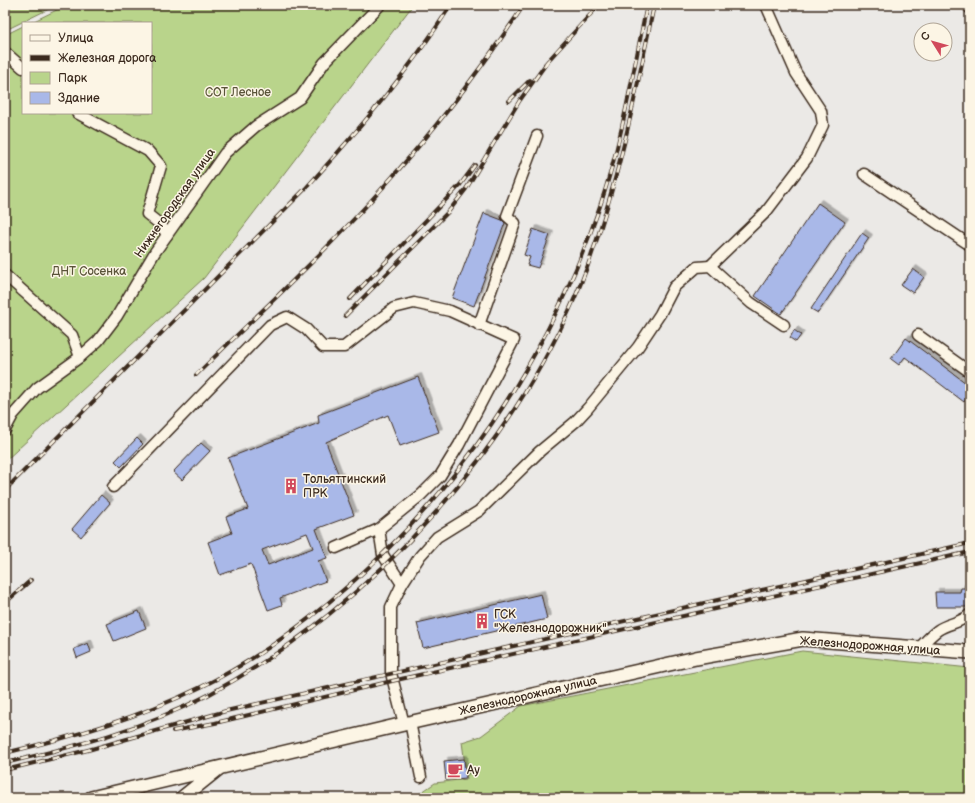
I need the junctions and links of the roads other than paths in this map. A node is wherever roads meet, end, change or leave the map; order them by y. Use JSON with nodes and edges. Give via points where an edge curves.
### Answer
{"nodes":[{"id":1,"x":380,"y":5,"type":"edge"},
{"id":2,"x":766,"y":5,"type":"edge"},
{"id":3,"x":5,"y":52,"type":"edge"},
{"id":4,"x":22,"y":67,"type":"edge"},
{"id":5,"x":79,"y":114,"type":"edge"},
{"id":6,"x":537,"y":136,"type":"dead end"},
{"id":7,"x":864,"y":174,"type":"dead end"},
{"id":8,"x":167,"y":235,"type":"junction"},
{"id":9,"x":970,"y":245,"type":"edge"},
{"id":10,"x":710,"y":266,"type":"junction"},
{"id":11,"x":5,"y":275,"type":"edge"},
{"id":12,"x":479,"y":325,"type":"junction"},
{"id":13,"x":784,"y":326,"type":"dead end"},
{"id":14,"x":918,"y":335,"type":"dead end"},
{"id":15,"x":80,"y":357,"type":"junction"},
{"id":16,"x":970,"y":372,"type":"edge"},
{"id":17,"x":5,"y":430,"type":"edge"},
{"id":18,"x":113,"y":487,"type":"dead end"},
{"id":19,"x":379,"y":529,"type":"junction"},
{"id":20,"x":336,"y":548,"type":"dead end"},
{"id":21,"x":402,"y":584,"type":"junction"},
{"id":22,"x":970,"y":614,"type":"edge"},
{"id":23,"x":919,"y":648,"type":"junction"},
{"id":24,"x":970,"y":652,"type":"edge"},
{"id":25,"x":407,"y":723,"type":"junction"},
{"id":26,"x":220,"y":767,"type":"junction"},
{"id":27,"x":421,"y":777,"type":"dead end"},
{"id":28,"x":91,"y":798,"type":"edge"},
{"id":29,"x":182,"y":798,"type":"edge"}],
"edges":[{"from":1,"to":8,"type":"street","name":"Нижнегородская улица","via":[[324,63],[300,98],[256,126],[225,153]]},
{"from":2,"to":10,"type":"street","via":[[796,73],[821,111],[823,125],[807,158],[766,212]]},
{"from":3,"to":4,"type":"street"},
{"from":5,"to":8,"type":"street","via":[[148,151],[161,166],[147,214]]},
{"from":6,"to":12,"type":"street","via":[[507,216],[515,223]]},
{"from":7,"to":9,"type":"street"},
{"from":8,"to":15,"type":"street","name":"Нижнегородская улица","via":[[117,316],[98,341]]},
{"from":10,"to":13,"type":"street","via":[[751,303]]},
{"from":10,"to":21,"type":"street","via":[[697,266],[674,287],[638,347],[588,408],[479,511],[437,537],[420,556]]},
{"from":11,"to":15,"type":"street","via":[[72,335]]},
{"from":12,"to":18,"type":"street","via":[[450,311],[414,303],[394,308],[344,347],[323,347],[306,329],[287,317],[270,325]]},
{"from":12,"to":19,"type":"street","via":[[514,340],[440,476],[422,495]]},
{"from":14,"to":16,"type":"street"},
{"from":15,"to":17,"type":"street","name":"Нижнегородская улица","via":[[37,388],[13,415]]},
{"from":19,"to":20,"type":"street"},
{"from":19,"to":21,"type":"street","via":[[384,555]]},
{"from":21,"to":25,"type":"street","via":[[391,608],[390,649],[392,681]]},
{"from":22,"to":23,"type":"street","via":[[938,630]]},
{"from":23,"to":24,"type":"main road","name":"Железнодорожная улица"},
{"from":23,"to":25,"type":"main road","name":"Железнодорожная улица","via":[[803,639],[696,658]]},
{"from":25,"to":26,"type":"main road","name":"Железнодорожная улица"},
{"from":25,"to":27,"type":"street"},
{"from":26,"to":28,"type":"main road","name":"Железнодорожная улица"},
{"from":26,"to":29,"type":"main road"}]}
